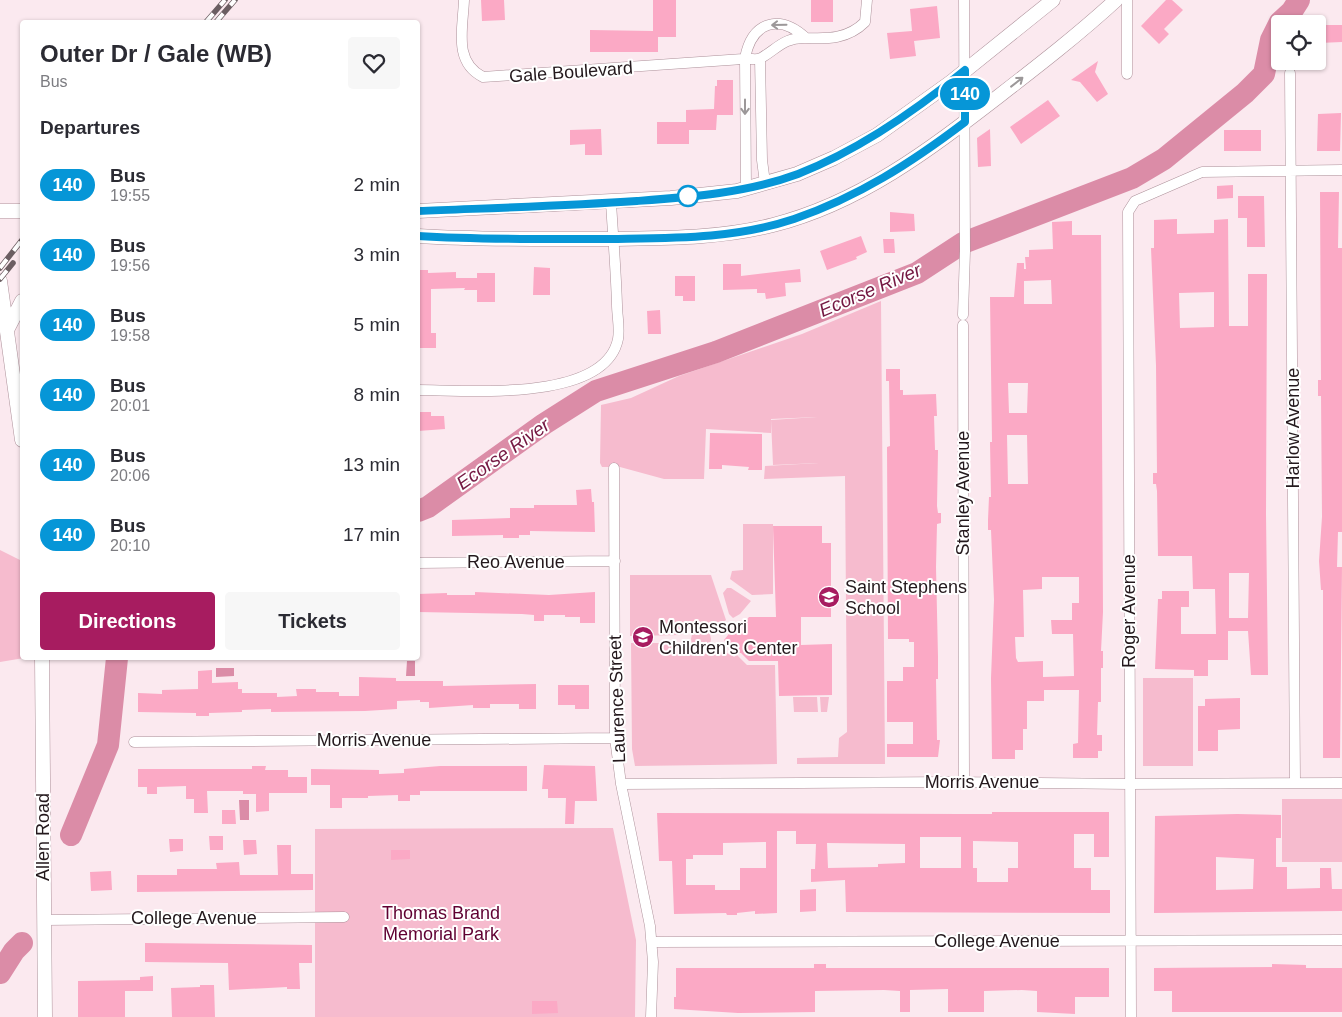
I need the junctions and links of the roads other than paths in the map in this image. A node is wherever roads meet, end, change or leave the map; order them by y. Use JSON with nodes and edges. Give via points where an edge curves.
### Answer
{"nodes":[{"id":1,"x":464,"y":0,"type":"edge"},
{"id":2,"x":867,"y":0,"type":"edge"},
{"id":3,"x":964,"y":0,"type":"edge"},
{"id":4,"x":1053,"y":0,"type":"edge"},
{"id":5,"x":1116,"y":0,"type":"edge"},
{"id":6,"x":1127,"y":0,"type":"edge"},
{"id":7,"x":806,"y":38,"type":"junction"},
{"id":8,"x":745,"y":58,"type":"junction"},
{"id":9,"x":760,"y":59,"type":"junction"},
{"id":10,"x":965,"y":70,"type":"junction"},
{"id":11,"x":1290,"y":73,"type":"dead end"},
{"id":12,"x":1128,"y":74,"type":"dead end"},
{"id":13,"x":965,"y":122,"type":"junction"},
{"id":14,"x":1292,"y":170,"type":"junction"},
{"id":15,"x":1342,"y":170,"type":"edge"},
{"id":16,"x":765,"y":183,"type":"junction"},
{"id":17,"x":746,"y":189,"type":"junction"},
{"id":18,"x":611,"y":202,"type":"junction"},
{"id":19,"x":0,"y":211,"type":"edge"},
{"id":20,"x":20,"y":212,"type":"edge"},
{"id":21,"x":420,"y":212,"type":"edge"},
{"id":22,"x":420,"y":236,"type":"edge"},
{"id":23,"x":614,"y":239,"type":"junction"},
{"id":24,"x":0,"y":281,"type":"edge"},
{"id":25,"x":20,"y":304,"type":"edge"},
{"id":26,"x":7,"y":330,"type":"junction"},
{"id":27,"x":420,"y":390,"type":"edge"},
{"id":28,"x":20,"y":425,"type":"edge"},
{"id":29,"x":614,"y":468,"type":"dead end"},
{"id":30,"x":615,"y":561,"type":"junction"},
{"id":31,"x":420,"y":563,"type":"edge"},
{"id":32,"x":42,"y":660,"type":"edge"},
{"id":33,"x":615,"y":738,"type":"junction"},
{"id":34,"x":134,"y":742,"type":"dead end"},
{"id":35,"x":964,"y":782,"type":"junction"},
{"id":36,"x":1295,"y":782,"type":"junction"},
{"id":37,"x":1342,"y":783,"type":"edge"},
{"id":38,"x":621,"y":784,"type":"junction"},
{"id":39,"x":1129,"y":784,"type":"junction"},
{"id":40,"x":344,"y":917,"type":"dead end"},
{"id":41,"x":44,"y":920,"type":"junction"},
{"id":42,"x":1342,"y":940,"type":"edge"},
{"id":43,"x":1130,"y":941,"type":"junction"},
{"id":44,"x":652,"y":942,"type":"junction"},
{"id":45,"x":45,"y":1017,"type":"edge"},
{"id":46,"x":651,"y":1017,"type":"edge"},
{"id":47,"x":1131,"y":1017,"type":"edge"}],
"edges":[{"from":1,"to":8,"type":"street","name":"Gale Boulevard","via":[[462,53],[470,68],[483,77]]},
{"from":2,"to":7,"type":"street","via":[[865,22],[852,32],[828,39]]},
{"from":3,"to":10,"type":"street","name":"Stanley Avenue"},
{"from":4,"to":10,"type":"main road"},
{"from":13,"to":5,"type":"main road","one_way":true,"via":[[1046,60]]},
{"from":6,"to":12,"type":"street"},
{"from":7,"to":8,"type":"street","one_way":true,"via":[[788,25],[774,23],[758,33]]},
{"from":7,"to":9,"type":"street","via":[[779,45]]},
{"from":8,"to":9,"type":"street","name":"Gale Boulevard"},
{"from":8,"to":17,"type":"street","one_way":true},
{"from":9,"to":16,"type":"street"},
{"from":10,"to":13,"type":"street","name":"Stanley Avenue"},
{"from":10,"to":16,"type":"main road","via":[[863,143],[797,174]]},
{"from":11,"to":14,"type":"street","name":"Harlow Avenue"},
{"from":13,"to":23,"type":"main road","via":[[886,178],[792,220],[708,237]]},
{"from":13,"to":35,"type":"street","name":"Stanley Avenue"},
{"from":14,"to":15,"type":"street"},
{"from":14,"to":36,"type":"street","name":"Harlow Avenue"},
{"from":14,"to":39,"type":"street","name":"Roger Avenue","via":[[1202,172],[1130,205],[1128,212]]},
{"from":16,"to":17,"type":"main road"},
{"from":17,"to":18,"type":"main road"},
{"from":18,"to":21,"type":"main road"},
{"from":18,"to":23,"type":"street"},
{"from":19,"to":20,"type":"main road"},
{"from":22,"to":23,"type":"main road","via":[[480,240]]},
{"from":23,"to":27,"type":"street","via":[[618,337],[612,352],[590,373],[574,380],[515,390]]},
{"from":24,"to":26,"type":"main road"},
{"from":25,"to":26,"type":"main road"},
{"from":26,"to":28,"type":"main road"},
{"from":29,"to":30,"type":"street","name":"Laurence Street"},
{"from":30,"to":31,"type":"street","name":"Reo Avenue"},
{"from":30,"to":33,"type":"street","name":"Laurence Street"},
{"from":32,"to":41,"type":"main road","name":"Allen Road"},
{"from":33,"to":34,"type":"street","name":"Morris Avenue"},
{"from":33,"to":38,"type":"street","name":"Laurence Street"},
{"from":35,"to":38,"type":"street","name":"Morris Avenue"},
{"from":35,"to":39,"type":"street","name":"Morris Avenue"},
{"from":36,"to":37,"type":"street","name":"Morris Avenue"},
{"from":36,"to":39,"type":"street","name":"Morris Avenue"},
{"from":38,"to":44,"type":"street","name":"Laurence Street"},
{"from":39,"to":43,"type":"street","name":"Roger Avenue"},
{"from":40,"to":41,"type":"street","name":"College Avenue"},
{"from":41,"to":45,"type":"main road","name":"Allen Road"},
{"from":42,"to":43,"type":"street","name":"College Avenue"},
{"from":43,"to":44,"type":"street","name":"College Avenue"},
{"from":43,"to":47,"type":"street","name":"Roger Avenue"},
{"from":44,"to":46,"type":"street","name":"Laurence Street"}]}
